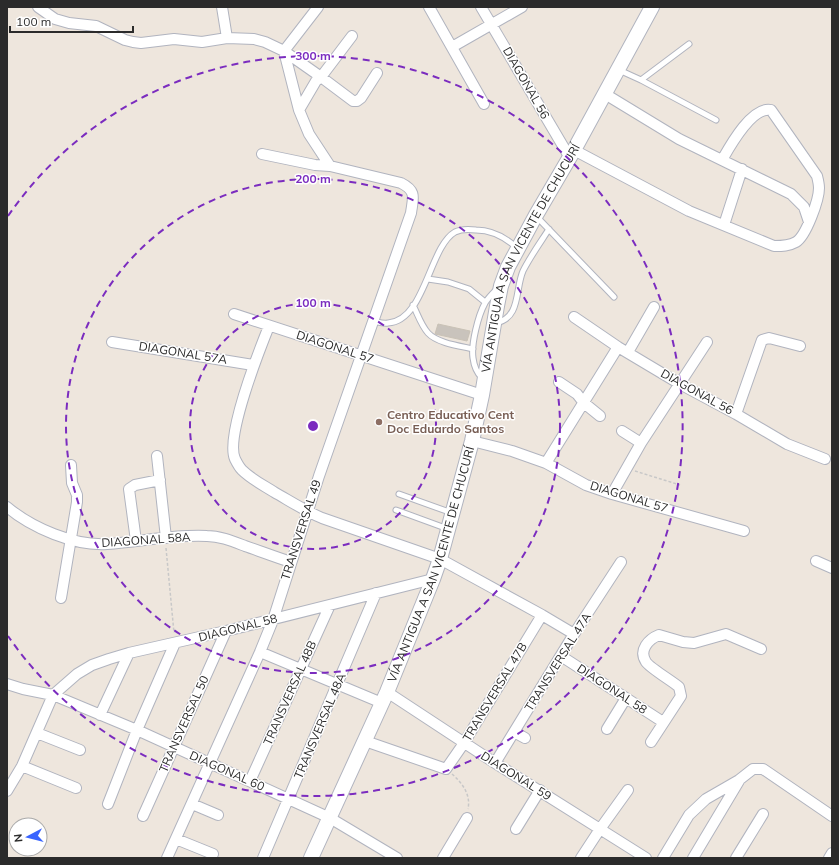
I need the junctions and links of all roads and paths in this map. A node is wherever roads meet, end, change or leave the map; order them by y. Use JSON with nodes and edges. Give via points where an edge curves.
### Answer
{"nodes":[{"id":1,"x":38,"y":7,"type":"edge"},
{"id":2,"x":222,"y":7,"type":"edge"},
{"id":3,"x":318,"y":7,"type":"edge"},
{"id":4,"x":429,"y":7,"type":"edge"},
{"id":5,"x":481,"y":7,"type":"edge"},
{"id":6,"x":522,"y":7,"type":"edge"},
{"id":7,"x":652,"y":7,"type":"edge"},
{"id":8,"x":492,"y":24,"type":"junction"},
{"id":9,"x":352,"y":36,"type":"dead end"},
{"id":10,"x":230,"y":38,"type":"junction"},
{"id":11,"x":689,"y":44,"type":"dead end"},
{"id":12,"x":452,"y":47,"type":"junction"},
{"id":13,"x":284,"y":51,"type":"junction"},
{"id":14,"x":618,"y":70,"type":"junction"},
{"id":15,"x":378,"y":73,"type":"dead end"},
{"id":16,"x":321,"y":77,"type":"junction"},
{"id":17,"x":640,"y":80,"type":"junction"},
{"id":18,"x":605,"y":94,"type":"junction"},
{"id":19,"x":484,"y":104,"type":"dead end"},
{"id":20,"x":299,"y":110,"type":"junction"},
{"id":21,"x":716,"y":120,"type":"dead end"},
{"id":22,"x":262,"y":154,"type":"dead end"},
{"id":23,"x":572,"y":154,"type":"junction"},
{"id":24,"x":722,"y":160,"type":"junction"},
{"id":25,"x":330,"y":166,"type":"junction"},
{"id":26,"x":742,"y":169,"type":"junction"},
{"id":27,"x":536,"y":215,"type":"junction"},
{"id":28,"x":809,"y":222,"type":"junction"},
{"id":29,"x":724,"y":225,"type":"junction"},
{"id":30,"x":549,"y":229,"type":"junction"},
{"id":31,"x":517,"y":248,"type":"junction"},
{"id":32,"x":428,"y":279,"type":"junction"},
{"id":33,"x":501,"y":286,"type":"junction"},
{"id":34,"x":614,"y":297,"type":"dead end"},
{"id":35,"x":485,"y":302,"type":"junction"},
{"id":36,"x":414,"y":305,"type":"junction"},
{"id":37,"x":654,"y":307,"type":"dead end"},
{"id":38,"x":234,"y":314,"type":"dead end"},
{"id":39,"x":574,"y":317,"type":"dead end"},
{"id":40,"x":373,"y":321,"type":"junction"},
{"id":41,"x":493,"y":323,"type":"junction"},
{"id":42,"x":269,"y":326,"type":"junction"},
{"id":43,"x":112,"y":342,"type":"dead end"},
{"id":44,"x":707,"y":342,"type":"dead end"},
{"id":45,"x":618,"y":346,"type":"junction"},
{"id":46,"x":800,"y":346,"type":"dead end"},
{"id":47,"x":473,"y":349,"type":"junction"},
{"id":48,"x":628,"y":352,"type":"junction"},
{"id":49,"x":360,"y":356,"type":"junction"},
{"id":50,"x":253,"y":365,"type":"junction"},
{"id":51,"x":559,"y":382,"type":"dead end"},
{"id":52,"x":680,"y":384,"type":"junction"},
{"id":53,"x":483,"y":388,"type":"junction"},
{"id":54,"x":584,"y":403,"type":"junction"},
{"id":55,"x":736,"y":414,"type":"junction"},
{"id":56,"x":600,"y":416,"type":"dead end"},
{"id":57,"x":622,"y":431,"type":"dead end"},
{"id":58,"x":472,"y":441,"type":"junction"},
{"id":59,"x":642,"y":443,"type":"junction"},
{"id":60,"x":157,"y":456,"type":"dead end"},
{"id":61,"x":825,"y":459,"type":"dead end"},
{"id":62,"x":546,"y":463,"type":"junction"},
{"id":63,"x":72,"y":465,"type":"dead end"},
{"id":64,"x":628,"y":468,"type":"junction"},
{"id":65,"x":160,"y":480,"type":"junction"},
{"id":66,"x":680,"y":485,"type":"dead end"},
{"id":67,"x":399,"y":494,"type":"dead end"},
{"id":68,"x":612,"y":494,"type":"junction"},
{"id":69,"x":7,"y":506,"type":"edge"},
{"id":70,"x":396,"y":510,"type":"dead end"},
{"id":71,"x":307,"y":511,"type":"junction"},
{"id":72,"x":453,"y":513,"type":"junction"},
{"id":73,"x":448,"y":529,"type":"junction"},
{"id":74,"x":744,"y":531,"type":"dead end"},
{"id":75,"x":166,"y":538,"type":"junction"},
{"id":76,"x":70,"y":539,"type":"junction"},
{"id":77,"x":136,"y":541,"type":"junction"},
{"id":78,"x":440,"y":559,"type":"junction"},
{"id":79,"x":816,"y":561,"type":"dead end"},
{"id":80,"x":291,"y":562,"type":"junction"},
{"id":81,"x":621,"y":562,"type":"dead end"},
{"id":82,"x":832,"y":568,"type":"edge"},
{"id":83,"x":433,"y":579,"type":"junction"},
{"id":84,"x":376,"y":593,"type":"junction"},
{"id":85,"x":61,"y":598,"type":"dead end"},
{"id":86,"x":330,"y":605,"type":"junction"},
{"id":87,"x":542,"y":615,"type":"junction"},
{"id":88,"x":273,"y":620,"type":"junction"},
{"id":89,"x":226,"y":632,"type":"junction"},
{"id":90,"x":574,"y":634,"type":"junction"},
{"id":91,"x":175,"y":643,"type":"junction"},
{"id":92,"x":761,"y":649,"type":"dead end"},
{"id":93,"x":260,"y":652,"type":"junction"},
{"id":94,"x":129,"y":653,"type":"junction"},
{"id":95,"x":561,"y":656,"type":"junction"},
{"id":96,"x":301,"y":670,"type":"junction"},
{"id":97,"x":7,"y":684,"type":"edge"},
{"id":98,"x":337,"y":685,"type":"junction"},
{"id":99,"x":53,"y":695,"type":"junction"},
{"id":100,"x":385,"y":698,"type":"junction"},
{"id":101,"x":626,"y":698,"type":"junction"},
{"id":102,"x":100,"y":715,"type":"junction"},
{"id":103,"x":663,"y":722,"type":"junction"},
{"id":104,"x":607,"y":729,"type":"dead end"},
{"id":105,"x":137,"y":730,"type":"junction"},
{"id":106,"x":514,"y":732,"type":"junction"},
{"id":107,"x":36,"y":733,"type":"junction"},
{"id":108,"x":525,"y":738,"type":"dead end"},
{"id":109,"x":365,"y":741,"type":"junction"},
{"id":110,"x":651,"y":742,"type":"dead end"},
{"id":111,"x":464,"y":743,"type":"junction"},
{"id":112,"x":174,"y":748,"type":"junction"},
{"id":113,"x":80,"y":750,"type":"dead end"},
{"id":114,"x":210,"y":763,"type":"junction"},
{"id":115,"x":495,"y":763,"type":"junction"},
{"id":116,"x":22,"y":766,"type":"junction"},
{"id":117,"x":446,"y":769,"type":"junction"},
{"id":118,"x":739,"y":780,"type":"junction"},
{"id":119,"x":250,"y":782,"type":"junction"},
{"id":120,"x":76,"y":788,"type":"dead end"},
{"id":121,"x":540,"y":790,"type":"junction"},
{"id":122,"x":628,"y":790,"type":"dead end"},
{"id":123,"x":7,"y":791,"type":"edge"},
{"id":124,"x":288,"y":800,"type":"junction"},
{"id":125,"x":108,"y":804,"type":"dead end"},
{"id":126,"x":192,"y":804,"type":"junction"},
{"id":127,"x":763,"y":814,"type":"dead end"},
{"id":128,"x":218,"y":815,"type":"dead end"},
{"id":129,"x":144,"y":816,"type":"dead end"},
{"id":130,"x":832,"y":816,"type":"edge"},
{"id":131,"x":330,"y":818,"type":"junction"},
{"id":132,"x":467,"y":818,"type":"joint"},
{"id":133,"x":516,"y":829,"type":"dead end"},
{"id":134,"x":600,"y":829,"type":"junction"},
{"id":135,"x":176,"y":839,"type":"junction"},
{"id":136,"x":832,"y":853,"type":"edge"},
{"id":137,"x":213,"y":854,"type":"dead end"},
{"id":138,"x":167,"y":858,"type":"edge"},
{"id":139,"x":263,"y":858,"type":"edge"},
{"id":140,"x":311,"y":858,"type":"edge"},
{"id":141,"x":395,"y":858,"type":"edge"},
{"id":142,"x":443,"y":858,"type":"edge"},
{"id":143,"x":581,"y":858,"type":"edge"},
{"id":144,"x":646,"y":858,"type":"edge"},
{"id":145,"x":663,"y":858,"type":"edge"},
{"id":146,"x":693,"y":858,"type":"edge"},
{"id":147,"x":736,"y":858,"type":"edge"},
{"id":148,"x":829,"y":858,"type":"edge"}],
"edges":[{"from":1,"to":10,"type":"street","via":[[56,19],[96,26],[134,42],[174,39],[202,42]]},
{"from":2,"to":10,"type":"street"},
{"from":3,"to":13,"type":"street"},
{"from":4,"to":12,"type":"street"},
{"from":5,"to":8,"type":"street","name":"DIAGONAL 56"},
{"from":6,"to":8,"type":"street"},
{"from":7,"to":14,"type":"main road","name":"VÍA ANTIGUA A SAN VICENTE DE CHUCURÍ"},
{"from":8,"to":12,"type":"street"},
{"from":8,"to":23,"type":"street","name":"DIAGONAL 56"},
{"from":9,"to":16,"type":"street"},
{"from":10,"to":13,"type":"street","via":[[254,39]]},
{"from":11,"to":17,"type":"lane"},
{"from":12,"to":19,"type":"street"},
{"from":13,"to":16,"type":"street"},
{"from":13,"to":20,"type":"street"},
{"from":14,"to":17,"type":"lane"},
{"from":14,"to":18,"type":"main road","name":"VÍA ANTIGUA A SAN VICENTE DE CHUCURÍ"},
{"from":15,"to":16,"type":"street","via":[[357,102]]},
{"from":16,"to":20,"type":"street"},
{"from":17,"to":21,"type":"lane"},
{"from":18,"to":23,"type":"main road","name":"VÍA ANTIGUA A SAN VICENTE DE CHUCURÍ"},
{"from":18,"to":24,"type":"street","via":[[679,139]]},
{"from":20,"to":25,"type":"street","via":[[309,134]]},
{"from":22,"to":25,"type":"street"},
{"from":23,"to":27,"type":"main road","name":"VÍA ANTIGUA A SAN VICENTE DE CHUCURÍ"},
{"from":23,"to":29,"type":"street","via":[[689,211]]},
{"from":24,"to":26,"type":"street"},
{"from":24,"to":28,"type":"street","via":[[748,122],[760,111],[771,110],[817,176],[819,189]]},
{"from":25,"to":40,"type":"street","name":"TRANSVERSAL 49","via":[[401,182],[409,186],[413,193],[411,213]]},
{"from":26,"to":28,"type":"street","via":[[791,194],[804,206]]},
{"from":26,"to":29,"type":"street"},
{"from":27,"to":30,"type":"lane"},
{"from":27,"to":31,"type":"main road","name":"VÍA ANTIGUA A SAN VICENTE DE CHUCURÍ"},
{"from":28,"to":29,"type":"street","via":[[803,235],[796,242],[785,246],[774,246]]},
{"from":30,"to":34,"type":"lane"},
{"from":30,"to":41,"type":"lane","via":[[522,272],[512,312],[503,321]]},
{"from":31,"to":32,"type":"lane","via":[[506,238],[483,230],[468,229],[455,232],[445,241]]},
{"from":31,"to":33,"type":"main road","name":"VÍA ANTIGUA A SAN VICENTE DE CHUCURÍ"},
{"from":32,"to":35,"type":"lane","via":[[469,289]]},
{"from":32,"to":36,"type":"lane"},
{"from":33,"to":35,"type":"lane"},
{"from":33,"to":41,"type":"main road","name":"VÍA ANTIGUA A SAN VICENTE DE CHUCURÍ"},
{"from":35,"to":47,"type":"lane","via":[[477,324]]},
{"from":36,"to":40,"type":"lane","via":[[398,321]]},
{"from":36,"to":47,"type":"lane","via":[[429,335],[437,340]]},
{"from":37,"to":48,"type":"street"},
{"from":38,"to":42,"type":"street","name":"DIAGONAL 57"},
{"from":39,"to":45,"type":"street","name":"DIAGONAL 56"},
{"from":40,"to":49,"type":"street","name":"TRANSVERSAL 49"},
{"from":41,"to":53,"type":"main road","name":"VÍA ANTIGUA A SAN VICENTE DE CHUCURÍ"},
{"from":42,"to":49,"type":"street","name":"DIAGONAL 57"},
{"from":42,"to":50,"type":"street"},
{"from":43,"to":50,"type":"street","name":"DIAGONAL 57A"},
{"from":44,"to":52,"type":"street"},
{"from":45,"to":48,"type":"street","name":"DIAGONAL 56"},
{"from":45,"to":54,"type":"street"},
{"from":46,"to":55,"type":"street","via":[[769,338],[760,342]]},
{"from":47,"to":53,"type":"lane","via":[[475,367]]},
{"from":48,"to":52,"type":"street","name":"DIAGONAL 56"},
{"from":49,"to":53,"type":"street","name":"DIAGONAL 57"},
{"from":49,"to":71,"type":"street","name":"TRANSVERSAL 49"},
{"from":50,"to":71,"type":"street","via":[[234,432],[235,459],[241,469],[254,480]]},
{"from":51,"to":54,"type":"street","via":[[577,394]]},
{"from":52,"to":55,"type":"street","name":"DIAGONAL 56"},
{"from":52,"to":59,"type":"street"},
{"from":53,"to":58,"type":"main road","name":"VÍA ANTIGUA A SAN VICENTE DE CHUCURÍ"},
{"from":54,"to":56,"type":"street"},
{"from":54,"to":62,"type":"street"},
{"from":55,"to":61,"type":"street","name":"DIAGONAL 56","via":[[787,444]]},
{"from":57,"to":59,"type":"street"},
{"from":58,"to":62,"type":"street","name":"DIAGONAL 57"},
{"from":58,"to":72,"type":"main road","name":"VÍA ANTIGUA A SAN VICENTE DE CHUCURÍ"},
{"from":59,"to":64,"type":"street"},
{"from":60,"to":65,"type":"street"},
{"from":62,"to":68,"type":"street","name":"DIAGONAL 57","via":[[586,485]]},
{"from":63,"to":76,"type":"street","via":[[72,482],[77,495]]},
{"from":64,"to":66,"type":"path"},
{"from":64,"to":68,"type":"street"},
{"from":65,"to":75,"type":"street"},
{"from":65,"to":77,"type":"street","via":[[128,489]]},
{"from":67,"to":72,"type":"lane"},
{"from":68,"to":74,"type":"street","name":"DIAGONAL 57"},
{"from":69,"to":76,"type":"street","name":"DIAGONAL 58A","via":[[39,527]]},
{"from":70,"to":73,"type":"lane"},
{"from":71,"to":78,"type":"street"},
{"from":71,"to":80,"type":"street","name":"TRANSVERSAL 49"},
{"from":72,"to":73,"type":"main road","name":"VÍA ANTIGUA A SAN VICENTE DE CHUCURÍ"},
{"from":73,"to":78,"type":"main road","name":"VÍA ANTIGUA A SAN VICENTE DE CHUCURÍ"},
{"from":75,"to":77,"type":"street","name":"DIAGONAL 58A"},
{"from":75,"to":80,"type":"street","name":"DIAGONAL 58A","via":[[219,537]]},
{"from":75,"to":91,"type":"path"},
{"from":76,"to":77,"type":"street","name":"DIAGONAL 58A","via":[[106,544]]},
{"from":76,"to":85,"type":"street"},
{"from":78,"to":83,"type":"main road","name":"VÍA ANTIGUA A SAN VICENTE DE CHUCURÍ"},
{"from":78,"to":87,"type":"street"},
{"from":79,"to":82,"type":"street"},
{"from":80,"to":88,"type":"street","name":"TRANSVERSAL 49"},
{"from":81,"to":90,"type":"street","name":"TRANSVERSAL 47A"},
{"from":83,"to":84,"type":"street","name":"DIAGONAL 58"},
{"from":83,"to":100,"type":"main road","name":"VÍA ANTIGUA A SAN VICENTE DE CHUCURÍ"},
{"from":84,"to":86,"type":"street","name":"DIAGONAL 58"},
{"from":84,"to":98,"type":"street","name":"TRANSVERSAL 48A"},
{"from":86,"to":88,"type":"street","name":"DIAGONAL 58"},
{"from":86,"to":96,"type":"street","name":"TRANSVERSAL 48B"},
{"from":87,"to":90,"type":"street"},
{"from":87,"to":111,"type":"street","name":"TRANSVERSAL 47B"},
{"from":88,"to":89,"type":"street","name":"DIAGONAL 58"},
{"from":88,"to":93,"type":"street","name":"TRANSVERSAL 49"},
{"from":89,"to":91,"type":"street","name":"DIAGONAL 58"},
{"from":89,"to":112,"type":"street","name":"TRANSVERSAL 50"},
{"from":90,"to":95,"type":"street","name":"TRANSVERSAL 47A"},
{"from":91,"to":94,"type":"street","name":"DIAGONAL 58"},
{"from":91,"to":105,"type":"street"},
{"from":92,"to":103,"type":"street","via":[[726,634],[694,643],[659,635],[650,639],[645,645],[646,662],[680,687],[681,696]]},
{"from":93,"to":96,"type":"street","name":"DIAGONAL 59"},
{"from":93,"to":114,"type":"street","name":"TRANSVERSAL 49"},
{"from":94,"to":99,"type":"street","name":"DIAGONAL 58","via":[[92,665],[77,674]]},
{"from":94,"to":102,"type":"street"},
{"from":95,"to":101,"type":"street","name":"DIAGONAL 58"},
{"from":95,"to":106,"type":"street","name":"TRANSVERSAL 47A"},
{"from":96,"to":98,"type":"street","name":"DIAGONAL 59"},
{"from":96,"to":119,"type":"street","name":"TRANSVERSAL 48B"},
{"from":97,"to":99,"type":"street"},
{"from":98,"to":100,"type":"street","name":"DIAGONAL 59"},
{"from":98,"to":124,"type":"street","name":"TRANSVERSAL 48A"},
{"from":99,"to":102,"type":"street","name":"DIAGONAL 60"},
{"from":99,"to":107,"type":"street"},
{"from":100,"to":109,"type":"main road","name":"VÍA ANTIGUA A SAN VICENTE DE CHUCURÍ"},
{"from":100,"to":111,"type":"street","name":"DIAGONAL 59"},
{"from":101,"to":103,"type":"street","name":"DIAGONAL 58"},
{"from":101,"to":104,"type":"street"},
{"from":102,"to":105,"type":"street","name":"DIAGONAL 60"},
{"from":103,"to":110,"type":"street"},
{"from":105,"to":112,"type":"street","name":"DIAGONAL 60"},
{"from":105,"to":125,"type":"street"},
{"from":106,"to":108,"type":"street"},
{"from":106,"to":115,"type":"street","name":"TRANSVERSAL 47A"},
{"from":107,"to":113,"type":"street"},
{"from":107,"to":116,"type":"street"},
{"from":109,"to":117,"type":"street"},
{"from":109,"to":131,"type":"main road","name":"VÍA ANTIGUA A SAN VICENTE DE CHUCURÍ"},
{"from":111,"to":115,"type":"street","name":"DIAGONAL 59"},
{"from":111,"to":117,"type":"street","name":"TRANSVERSAL 47B"},
{"from":112,"to":114,"type":"street","name":"DIAGONAL 60"},
{"from":112,"to":129,"type":"street","name":"TRANSVERSAL 50"},
{"from":114,"to":119,"type":"street","name":"DIAGONAL 60"},
{"from":114,"to":126,"type":"street","name":"TRANSVERSAL 49"},
{"from":115,"to":121,"type":"street","name":"DIAGONAL 59"},
{"from":116,"to":120,"type":"street"},
{"from":116,"to":123,"type":"street"},
{"from":117,"to":132,"type":"path","via":[[459,780],[466,791],[469,804]]},
{"from":118,"to":130,"type":"street","via":[[753,769],[762,769]]},
{"from":118,"to":145,"type":"street","via":[[706,799],[689,816]]},
{"from":118,"to":146,"type":"street"},
{"from":119,"to":124,"type":"street","name":"DIAGONAL 60"},
{"from":121,"to":133,"type":"street"},
{"from":121,"to":134,"type":"street","name":"DIAGONAL 59"},
{"from":122,"to":134,"type":"street"},
{"from":124,"to":131,"type":"street","name":"DIAGONAL 60"},
{"from":124,"to":139,"type":"street","name":"TRANSVERSAL 48A"},
{"from":126,"to":128,"type":"street"},
{"from":126,"to":135,"type":"street","name":"TRANSVERSAL 49"},
{"from":127,"to":147,"type":"street"},
{"from":131,"to":140,"type":"main road","name":"VÍA ANTIGUA A SAN VICENTE DE CHUCURÍ"},
{"from":131,"to":141,"type":"street","name":"DIAGONAL 60"},
{"from":132,"to":142,"type":"street"},
{"from":134,"to":143,"type":"street"},
{"from":134,"to":144,"type":"street","name":"DIAGONAL 59"},
{"from":135,"to":137,"type":"street"},
{"from":135,"to":138,"type":"street","name":"TRANSVERSAL 49"},
{"from":136,"to":148,"type":"street"}]}
